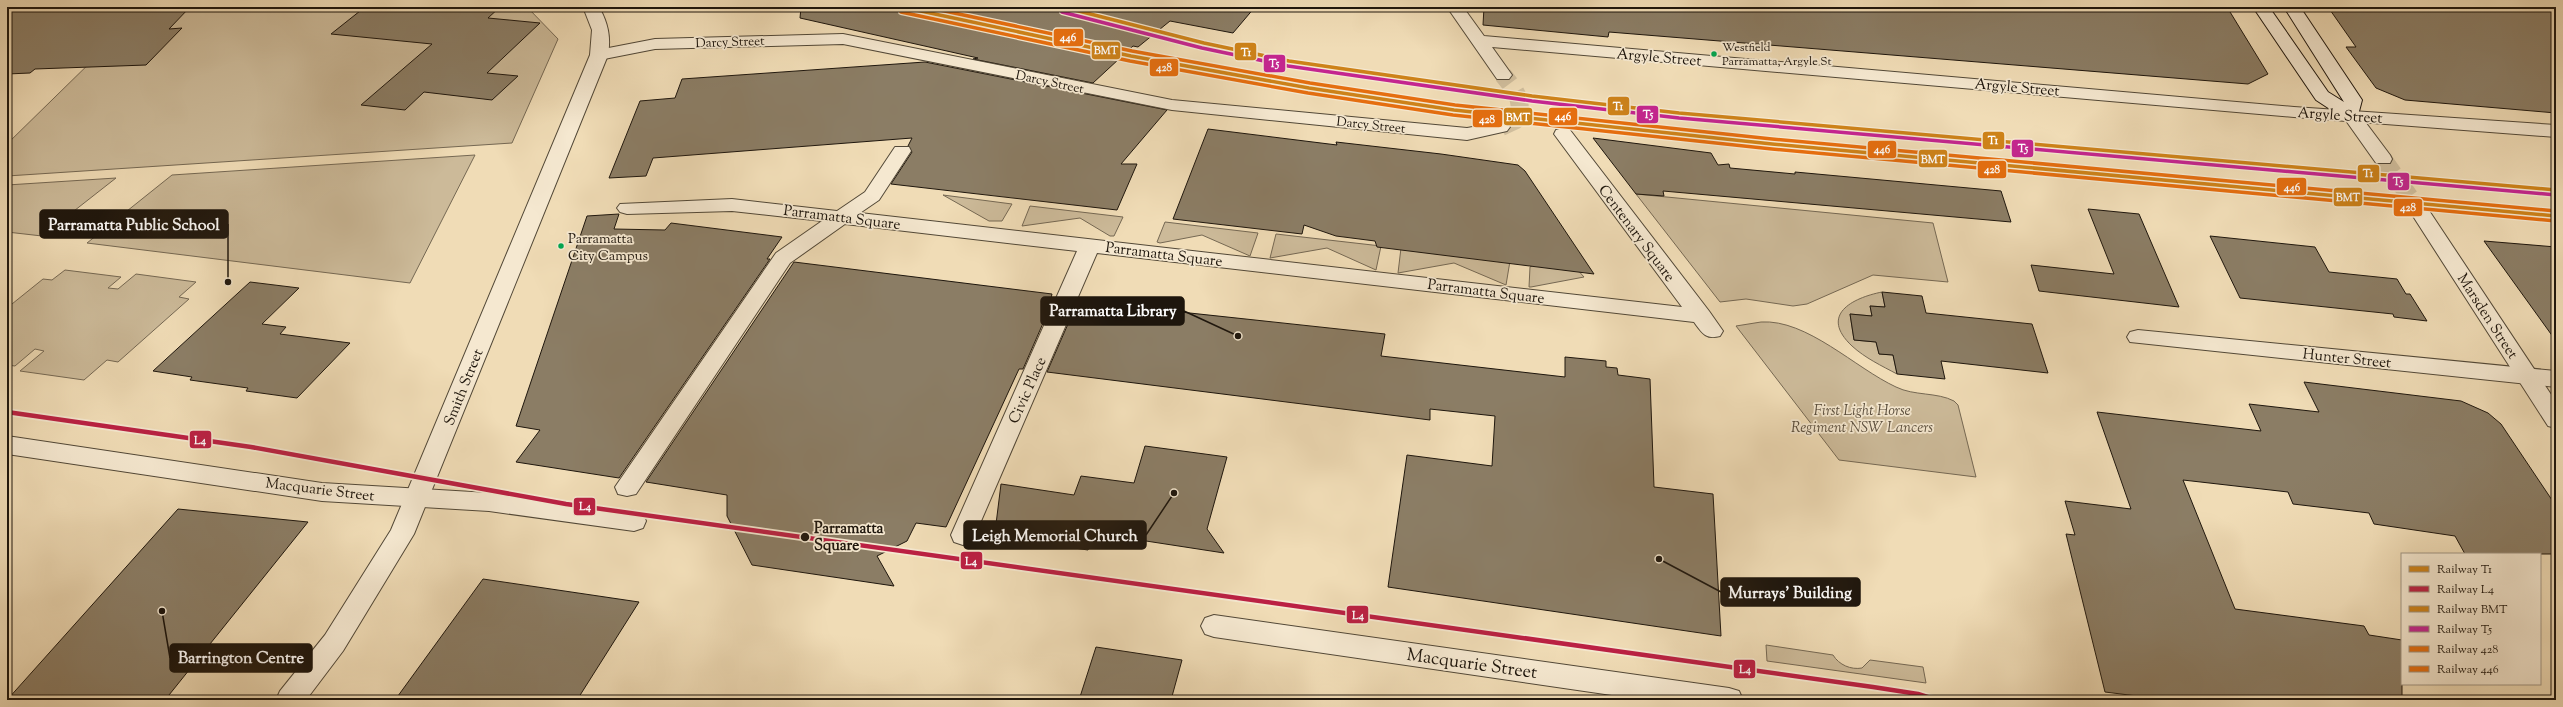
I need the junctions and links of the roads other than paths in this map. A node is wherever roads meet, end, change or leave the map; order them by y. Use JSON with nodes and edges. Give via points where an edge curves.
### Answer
{"nodes":[{"id":1,"x":591,"y":7,"type":"edge"},
{"id":2,"x":1455,"y":7,"type":"edge"},
{"id":3,"x":2261,"y":7,"type":"edge"},
{"id":4,"x":2292,"y":7,"type":"edge"},
{"id":5,"x":1483,"y":47,"type":"junction"},
{"id":6,"x":599,"y":55,"type":"junction"},
{"id":7,"x":1503,"y":75,"type":"tunnel mouth"},
{"id":8,"x":2351,"y":115,"type":"junction"},
{"id":9,"x":1501,"y":126,"type":"tunnel mouth"},
{"id":10,"x":2556,"y":131,"type":"edge"},
{"id":11,"x":1563,"y":134,"type":"dead end"},
{"id":12,"x":902,"y":151,"type":"dead end"},
{"id":13,"x":2383,"y":159,"type":"tunnel mouth"},
{"id":14,"x":627,"y":208,"type":"dead end"},
{"id":15,"x":2421,"y":213,"type":"tunnel mouth"},
{"id":16,"x":841,"y":217,"type":"junction"},
{"id":17,"x":1090,"y":245,"type":"junction"},
{"id":18,"x":1706,"y":323,"type":"joint"},
{"id":19,"x":2138,"y":337,"type":"dead end"},
{"id":20,"x":2528,"y":377,"type":"junction"},
{"id":21,"x":2556,"y":380,"type":"edge"},
{"id":22,"x":2556,"y":420,"type":"edge"},
{"id":23,"x":7,"y":445,"type":"edge"},
{"id":24,"x":627,"y":487,"type":"dead end"},
{"id":25,"x":417,"y":498,"type":"junction"},
{"id":26,"x":634,"y":521,"type":"dead end"},
{"id":27,"x":963,"y":535,"type":"dead end"},
{"id":28,"x":1214,"y":626,"type":"dead end"},
{"id":29,"x":290,"y":700,"type":"edge"},
{"id":30,"x":1730,"y":700,"type":"edge"}],
"edges":[{"from":1,"to":6,"type":"street","name":"Smith Street","via":[[599,20],[602,40]]},
{"from":2,"to":5,"type":"street"},
{"from":3,"to":8,"type":"street","via":[[2322,96]]},
{"from":4,"to":8,"type":"street","via":[[2353,100]]},
{"from":5,"to":7,"type":"street"},
{"from":5,"to":8,"type":"street","name":"Argyle Street"},
{"from":6,"to":9,"type":"street","name":"Darcy Street","via":[[655,44],[843,38],[1172,105],[1467,134]]},
{"from":6,"to":25,"type":"street","name":"Smith Street"},
{"from":8,"to":10,"type":"street","name":"Argyle Street"},
{"from":8,"to":13,"type":"street"},
{"from":11,"to":18,"type":"street","name":"Centenary Square"},
{"from":12,"to":16,"type":"street","via":[[872,196]]},
{"from":14,"to":16,"type":"street","name":"Parramatta Square","via":[[732,204]]},
{"from":15,"to":20,"type":"street","name":"Marsden Street"},
{"from":16,"to":17,"type":"street","name":"Parramatta Square"},
{"from":16,"to":24,"type":"street","via":[[782,258]]},
{"from":17,"to":18,"type":"street","name":"Parramatta Square"},
{"from":17,"to":27,"type":"street","name":"Civic Place"},
{"from":19,"to":20,"type":"street","name":"Hunter Street"},
{"from":20,"to":21,"type":"street","name":"Hunter Street"},
{"from":20,"to":22,"type":"street","name":"Marsden Street"},
{"from":23,"to":25,"type":"street","name":"Macquarie Street","via":[[322,492]]},
{"from":25,"to":26,"type":"street","name":"Macquarie Street","via":[[489,502]]},
{"from":25,"to":29,"type":"street","name":"Smith Street","via":[[402,534],[362,601]]},
{"from":28,"to":30,"type":"street","name":"Macquarie Street"}]}
